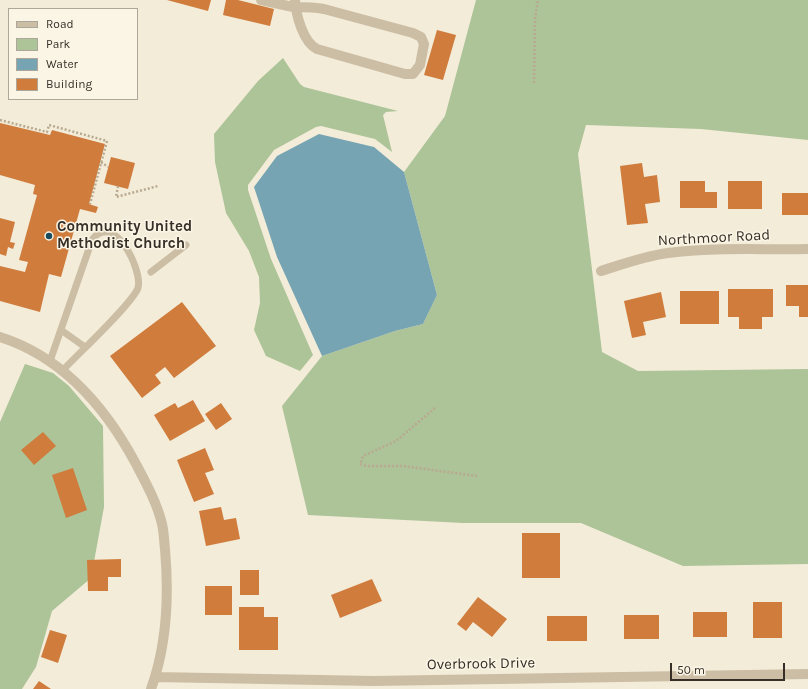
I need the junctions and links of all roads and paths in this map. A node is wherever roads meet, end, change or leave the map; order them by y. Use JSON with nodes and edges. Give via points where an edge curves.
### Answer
{"nodes":[{"id":1,"x":262,"y":0,"type":"edge"},
{"id":2,"x":538,"y":0,"type":"edge"},
{"id":3,"x":296,"y":4,"type":"edge"},
{"id":4,"x":534,"y":83,"type":"dead end"},
{"id":5,"x":0,"y":120,"type":"edge"},
{"id":6,"x":101,"y":162,"type":"junction"},
{"id":7,"x":108,"y":168,"type":"dead end"},
{"id":8,"x":118,"y":186,"type":"dead end"},
{"id":9,"x":158,"y":186,"type":"dead end"},
{"id":10,"x":90,"y":204,"type":"dead end"},
{"id":11,"x":186,"y":244,"type":"dead end"},
{"id":12,"x":808,"y":250,"type":"edge"},
{"id":13,"x":600,"y":271,"type":"dead end"},
{"id":14,"x":151,"y":272,"type":"dead end"},
{"id":15,"x":61,"y":330,"type":"junction"},
{"id":16,"x":0,"y":337,"type":"edge"},
{"id":17,"x":85,"y":347,"type":"junction"},
{"id":18,"x":50,"y":361,"type":"junction"},
{"id":19,"x":63,"y":370,"type":"junction"},
{"id":20,"x":435,"y":408,"type":"dead end"},
{"id":21,"x":477,"y":476,"type":"dead end"},
{"id":22,"x":808,"y":674,"type":"edge"},
{"id":23,"x":155,"y":677,"type":"junction"},
{"id":24,"x":374,"y":681,"type":"junction"},
{"id":25,"x":304,"y":684,"type":"edge"},
{"id":26,"x":151,"y":689,"type":"edge"},
{"id":27,"x":382,"y":689,"type":"edge"}],
"edges":[{"from":1,"to":3,"type":"street"},
{"from":2,"to":4,"type":"path","via":[[535,18]]},
{"from":3,"to":3,"type":"street","via":[[324,8],[417,34],[424,44],[419,68],[413,74],[405,74],[317,50],[310,43],[301,25]]},
{"from":5,"to":6,"type":"path","via":[[47,132],[49,125],[107,141]]},
{"from":6,"to":7,"type":"path"},
{"from":6,"to":10,"type":"path"},
{"from":8,"to":9,"type":"path","via":[[116,197]]},
{"from":11,"to":14,"type":"lane"},
{"from":12,"to":13,"type":"street","name":"Northmoor Road","via":[[668,253],[632,260]]},
{"from":15,"to":17,"type":"lane"},
{"from":15,"to":17,"type":"lane","via":[[92,240],[100,233],[114,233],[120,238],[135,266],[138,288],[128,303]]},
{"from":15,"to":18,"type":"lane"},
{"from":16,"to":18,"type":"street"},
{"from":17,"to":19,"type":"lane"},
{"from":18,"to":19,"type":"street"},
{"from":19,"to":23,"type":"street","via":[[94,401],[121,438],[147,485],[162,525],[167,572],[166,625]]},
{"from":20,"to":21,"type":"path","via":[[396,441],[363,456],[360,464],[404,466]]},
{"from":22,"to":24,"type":"street","name":"Overbrook Drive"},
{"from":23,"to":25,"type":"street","name":"Overbrook Drive"},
{"from":23,"to":26,"type":"street"},
{"from":24,"to":25,"type":"street","name":"Overbrook Drive"},
{"from":24,"to":27,"type":"street"}]}
